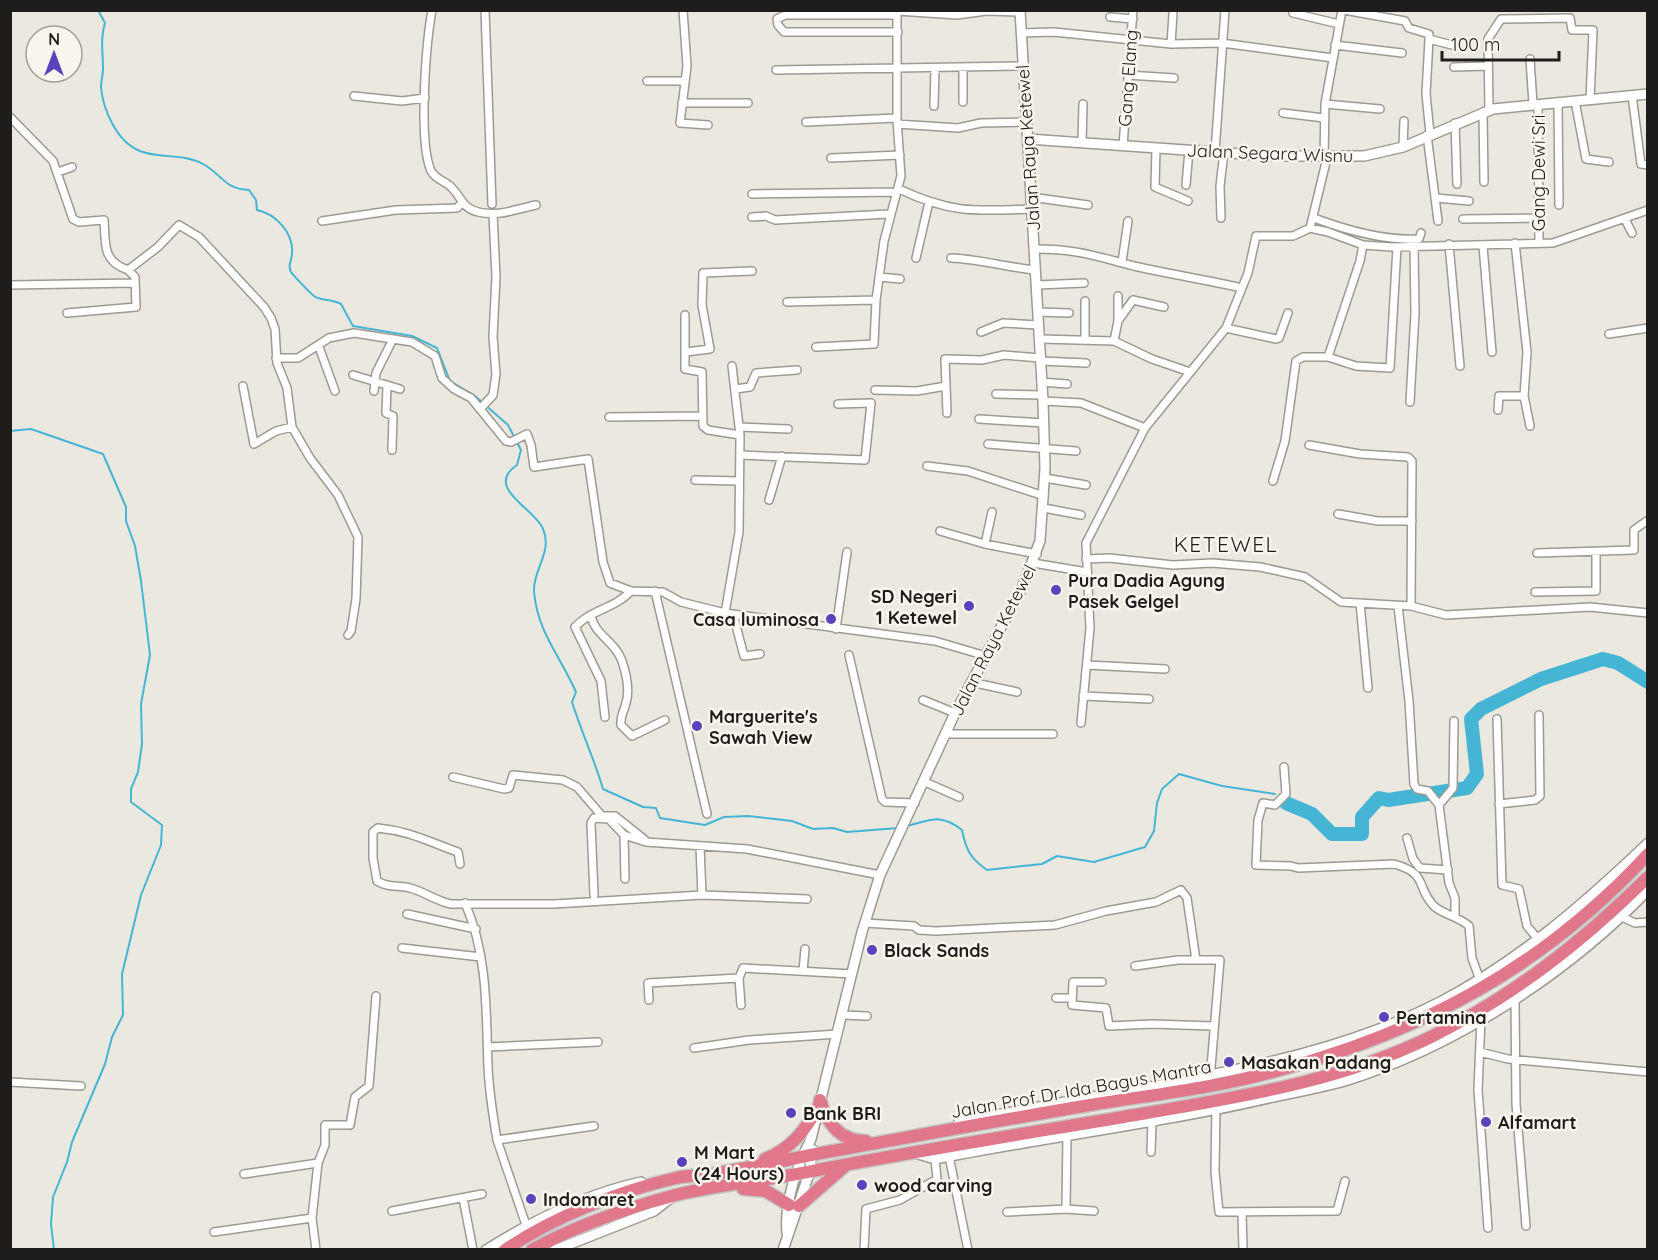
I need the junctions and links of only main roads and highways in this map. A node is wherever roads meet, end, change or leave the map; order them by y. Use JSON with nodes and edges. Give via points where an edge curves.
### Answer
{"nodes":[{"id":1,"x":1647,"y":854,"type":"edge"},
{"id":2,"x":1626,"y":877,"type":"junction"},
{"id":3,"x":1647,"y":877,"type":"edge"},
{"id":4,"x":1642,"y":888,"type":"edge"},
{"id":5,"x":882,"y":1141,"type":"junction"},
{"id":6,"x":850,"y":1162,"type":"junction"},
{"id":7,"x":709,"y":1174,"type":"junction"},
{"id":8,"x":709,"y":1189,"type":"junction"},
{"id":9,"x":505,"y":1250,"type":"edge"},
{"id":10,"x":532,"y":1250,"type":"edge"}],
"edges":[{"from":1,"to":2,"type":"highway","name":"Jalan Prof Dr Ida Bagus Mantra"},
{"from":2,"to":4,"type":"highway"},
{"from":2,"to":5,"type":"highway","name":"Jalan Prof Dr Ida Bagus Mantra","via":[[1568,929],[1482,984],[1415,1024],[1336,1053],[1277,1071]]},
{"from":3,"to":4,"type":"highway","name":"Jalan Prof Dr Ida Bagus Mantra"},
{"from":4,"to":6,"type":"highway","name":"Jalan Prof Dr Ida Bagus Mantra","via":[[1552,964],[1498,1000],[1428,1038],[1349,1069],[1216,1106]]},
{"from":5,"to":7,"type":"highway","name":"Jalan Prof Dr Ida Bagus Mantra"},
{"from":5,"to":7,"type":"highway","via":[[854,1140],[838,1132],[826,1119],[820,1103],[801,1135],[782,1151]]},
{"from":6,"to":8,"type":"highway","name":"Jalan Prof Dr Ida Bagus Mantra"},
{"from":6,"to":8,"type":"highway","via":[[794,1205],[761,1190]]},
{"from":7,"to":9,"type":"highway","name":"Jalan Prof Dr Ida Bagus Mantra","via":[[676,1178],[559,1218]]},
{"from":8,"to":10,"type":"highway","name":"Jalan Prof Dr Ida Bagus Mantra","via":[[674,1196],[561,1234]]}]}
